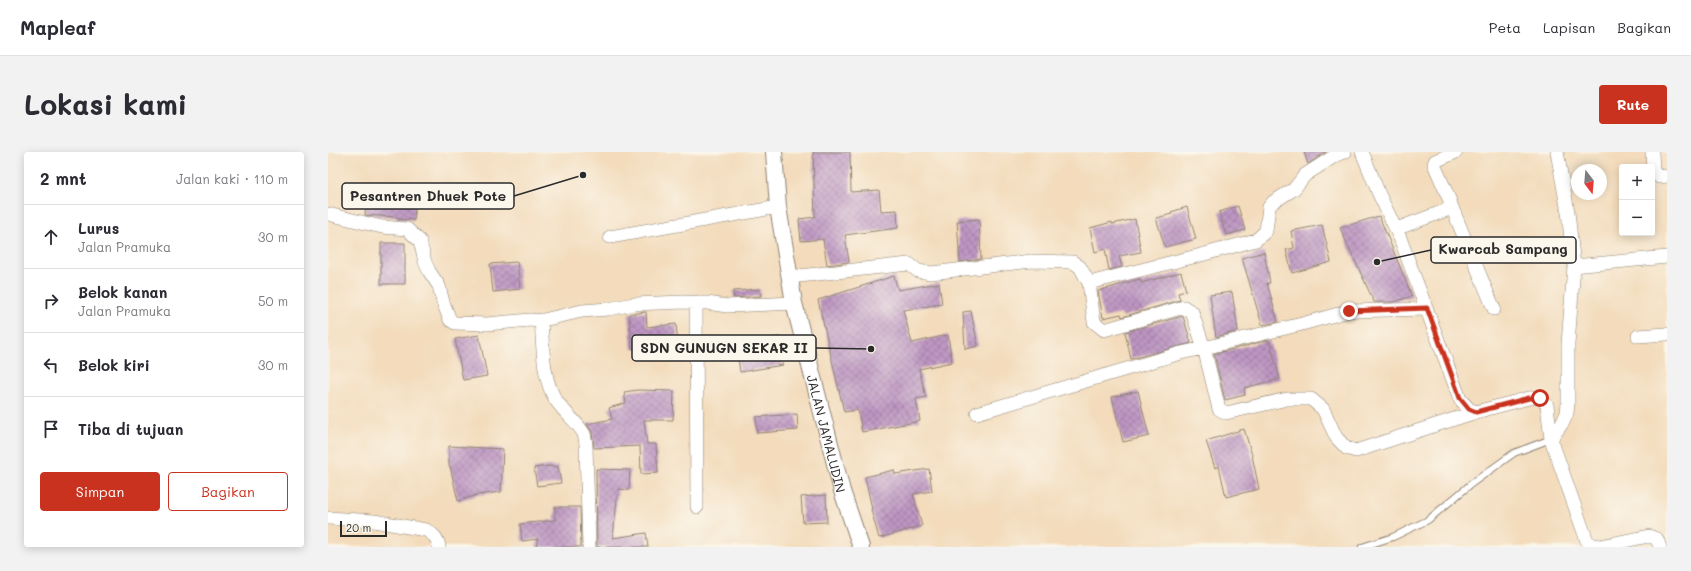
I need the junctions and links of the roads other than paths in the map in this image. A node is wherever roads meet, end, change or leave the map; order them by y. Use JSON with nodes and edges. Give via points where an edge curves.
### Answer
{"nodes":[{"id":1,"x":774,"y":152,"type":"edge"},
{"id":2,"x":1345,"y":152,"type":"edge"},
{"id":3,"x":1362,"y":152,"type":"edge"},
{"id":4,"x":1456,"y":152,"type":"edge"},
{"id":5,"x":1557,"y":152,"type":"edge"},
{"id":6,"x":1652,"y":152,"type":"edge"},
{"id":7,"x":1667,"y":176,"type":"edge"},
{"id":8,"x":1451,"y":205,"type":"junction"},
{"id":9,"x":778,"y":208,"type":"junction"},
{"id":10,"x":328,"y":214,"type":"edge"},
{"id":11,"x":1396,"y":229,"type":"junction"},
{"id":12,"x":610,"y":237,"type":"dead end"},
{"id":13,"x":1667,"y":257,"type":"edge"},
{"id":14,"x":1574,"y":266,"type":"junction"},
{"id":15,"x":790,"y":277,"type":"junction"},
{"id":16,"x":1090,"y":283,"type":"junction"},
{"id":17,"x":696,"y":302,"type":"junction"},
{"id":18,"x":794,"y":303,"type":"junction"},
{"id":19,"x":1427,"y":308,"type":"junction"},
{"id":20,"x":1494,"y":309,"type":"dead end"},
{"id":21,"x":540,"y":320,"type":"junction"},
{"id":22,"x":1667,"y":334,"type":"edge"},
{"id":23,"x":1638,"y":336,"type":"dead end"},
{"id":24,"x":1204,"y":348,"type":"junction"},
{"id":25,"x":1476,"y":412,"type":"junction"},
{"id":26,"x":977,"y":413,"type":"dead end"},
{"id":27,"x":1552,"y":439,"type":"junction"},
{"id":28,"x":697,"y":508,"type":"dead end"},
{"id":29,"x":328,"y":518,"type":"edge"},
{"id":30,"x":439,"y":547,"type":"edge"},
{"id":31,"x":589,"y":547,"type":"edge"},
{"id":32,"x":861,"y":547,"type":"edge"},
{"id":33,"x":1362,"y":547,"type":"edge"},
{"id":34,"x":1660,"y":547,"type":"edge"}],
"edges":[{"from":1,"to":9,"type":"street","name":"JALAN JAMALUDIN"},
{"from":2,"to":16,"type":"street","via":[[1305,175],[1294,189],[1273,202],[1269,207],[1266,231],[1256,240]]},
{"from":3,"to":11,"type":"street"},
{"from":4,"to":8,"type":"street","via":[[1435,161],[1434,164]]},
{"from":5,"to":14,"type":"street","via":[[1568,212]]},
{"from":6,"to":7,"type":"street","via":[[1653,171],[1659,177]]},
{"from":8,"to":11,"type":"street","via":[[1447,210]]},
{"from":8,"to":20,"type":"street"},
{"from":9,"to":12,"type":"street"},
{"from":9,"to":15,"type":"street","name":"JALAN JAMALUDIN"},
{"from":10,"to":21,"type":"street","via":[[382,228],[407,230],[420,241],[429,272],[439,286],[450,320],[455,323],[487,324]]},
{"from":11,"to":19,"type":"street"},
{"from":13,"to":14,"type":"street"},
{"from":14,"to":27,"type":"street","via":[[1568,344],[1567,413]]},
{"from":15,"to":16,"type":"street","via":[[909,264],[918,271],[932,273],[1031,261],[1073,262],[1080,267]]},
{"from":15,"to":18,"type":"street","name":"JALAN JAMALUDIN"},
{"from":16,"to":24,"type":"street","via":[[1094,322],[1098,327],[1104,330],[1184,307],[1192,312]]},
{"from":17,"to":18,"type":"street","via":[[727,306]]},
{"from":17,"to":21,"type":"street","via":[[634,304]]},
{"from":17,"to":28,"type":"street"},
{"from":18,"to":32,"type":"street","name":"JALAN JAMALUDIN","via":[[842,491]]},
{"from":19,"to":24,"type":"street","via":[[1349,311]]},
{"from":19,"to":25,"type":"street","via":[[1460,398],[1469,409]]},
{"from":21,"to":31,"type":"street","via":[[546,373],[551,392],[560,408],[584,434]]},
{"from":22,"to":23,"type":"street"},
{"from":24,"to":25,"type":"street","via":[[1219,409],[1226,413],[1287,399],[1311,399],[1323,409],[1336,437],[1346,448],[1356,451]]},
{"from":24,"to":26,"type":"street"},
{"from":25,"to":27,"type":"street","via":[[1529,398],[1540,398],[1548,405]]},
{"from":27,"to":33,"type":"lane","via":[[1514,453],[1428,520],[1392,537]]},
{"from":27,"to":34,"type":"street","via":[[1587,541],[1600,546],[1649,536],[1657,539]]},
{"from":29,"to":30,"type":"street","via":[[374,521],[426,530],[433,533]]}]}
